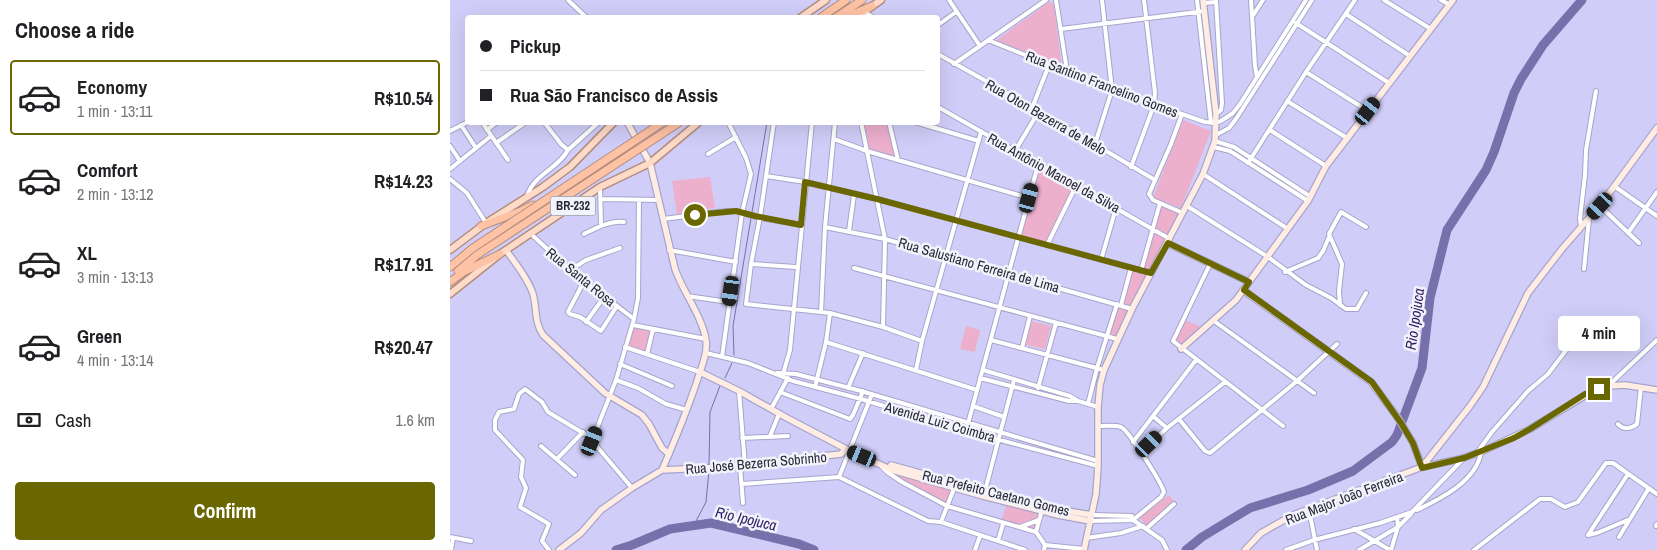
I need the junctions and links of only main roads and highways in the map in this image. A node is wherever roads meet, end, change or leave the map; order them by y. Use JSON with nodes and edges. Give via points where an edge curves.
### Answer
{"nodes":[{"id":1,"x":826,"y":0,"type":"edge"},
{"id":2,"x":846,"y":0,"type":"edge"},
{"id":3,"x":862,"y":0,"type":"edge"},
{"id":4,"x":881,"y":0,"type":"edge"},
{"id":5,"x":872,"y":6,"type":"junction"},
{"id":6,"x":804,"y":15,"type":"edge"},
{"id":7,"x":824,"y":15,"type":"edge"},
{"id":8,"x":840,"y":15,"type":"edge"},
{"id":9,"x":851,"y":15,"type":"edge"},
{"id":10,"x":859,"y":15,"type":"edge"},
{"id":11,"x":611,"y":125,"type":"edge"},
{"id":12,"x":658,"y":125,"type":"edge"},
{"id":13,"x":675,"y":125,"type":"edge"},
{"id":14,"x":695,"y":125,"type":"edge"},
{"id":15,"x":570,"y":184,"type":"junction"},
{"id":16,"x":483,"y":224,"type":"junction"},
{"id":17,"x":450,"y":250,"type":"edge"},
{"id":18,"x":503,"y":252,"type":"junction"},
{"id":19,"x":450,"y":267,"type":"edge"},
{"id":20,"x":450,"y":278,"type":"edge"},
{"id":21,"x":450,"y":282,"type":"edge"},
{"id":22,"x":450,"y":294,"type":"edge"}],
"edges":[{"from":1,"to":6,"type":"main road"},
{"from":2,"to":7,"type":"highway"},
{"from":3,"to":8,"type":"highway"},
{"from":4,"to":5,"type":"main road"},
{"from":5,"to":9,"type":"highway"},
{"from":5,"to":10,"type":"main road"},
{"from":11,"to":16,"type":"main road","number":"BR-232","via":[[570,167]]},
{"from":12,"to":15,"type":"highway","number":"BR-232","bridge":true},
{"from":13,"to":20,"type":"highway","number":"BR-232","bridge":true,"via":[[477,255]]},
{"from":14,"to":18,"type":"main road","number":"BR-232","via":[[650,163],[600,187]]},
{"from":15,"to":16,"type":"highway","via":[[521,211]]},
{"from":15,"to":19,"type":"highway","number":"BR-232","bridge":true,"via":[[473,248]]},
{"from":16,"to":17,"type":"main road","number":"BR-232"},
{"from":18,"to":21,"type":"highway"},
{"from":18,"to":22,"type":"main road","number":"BR-232"}]}
